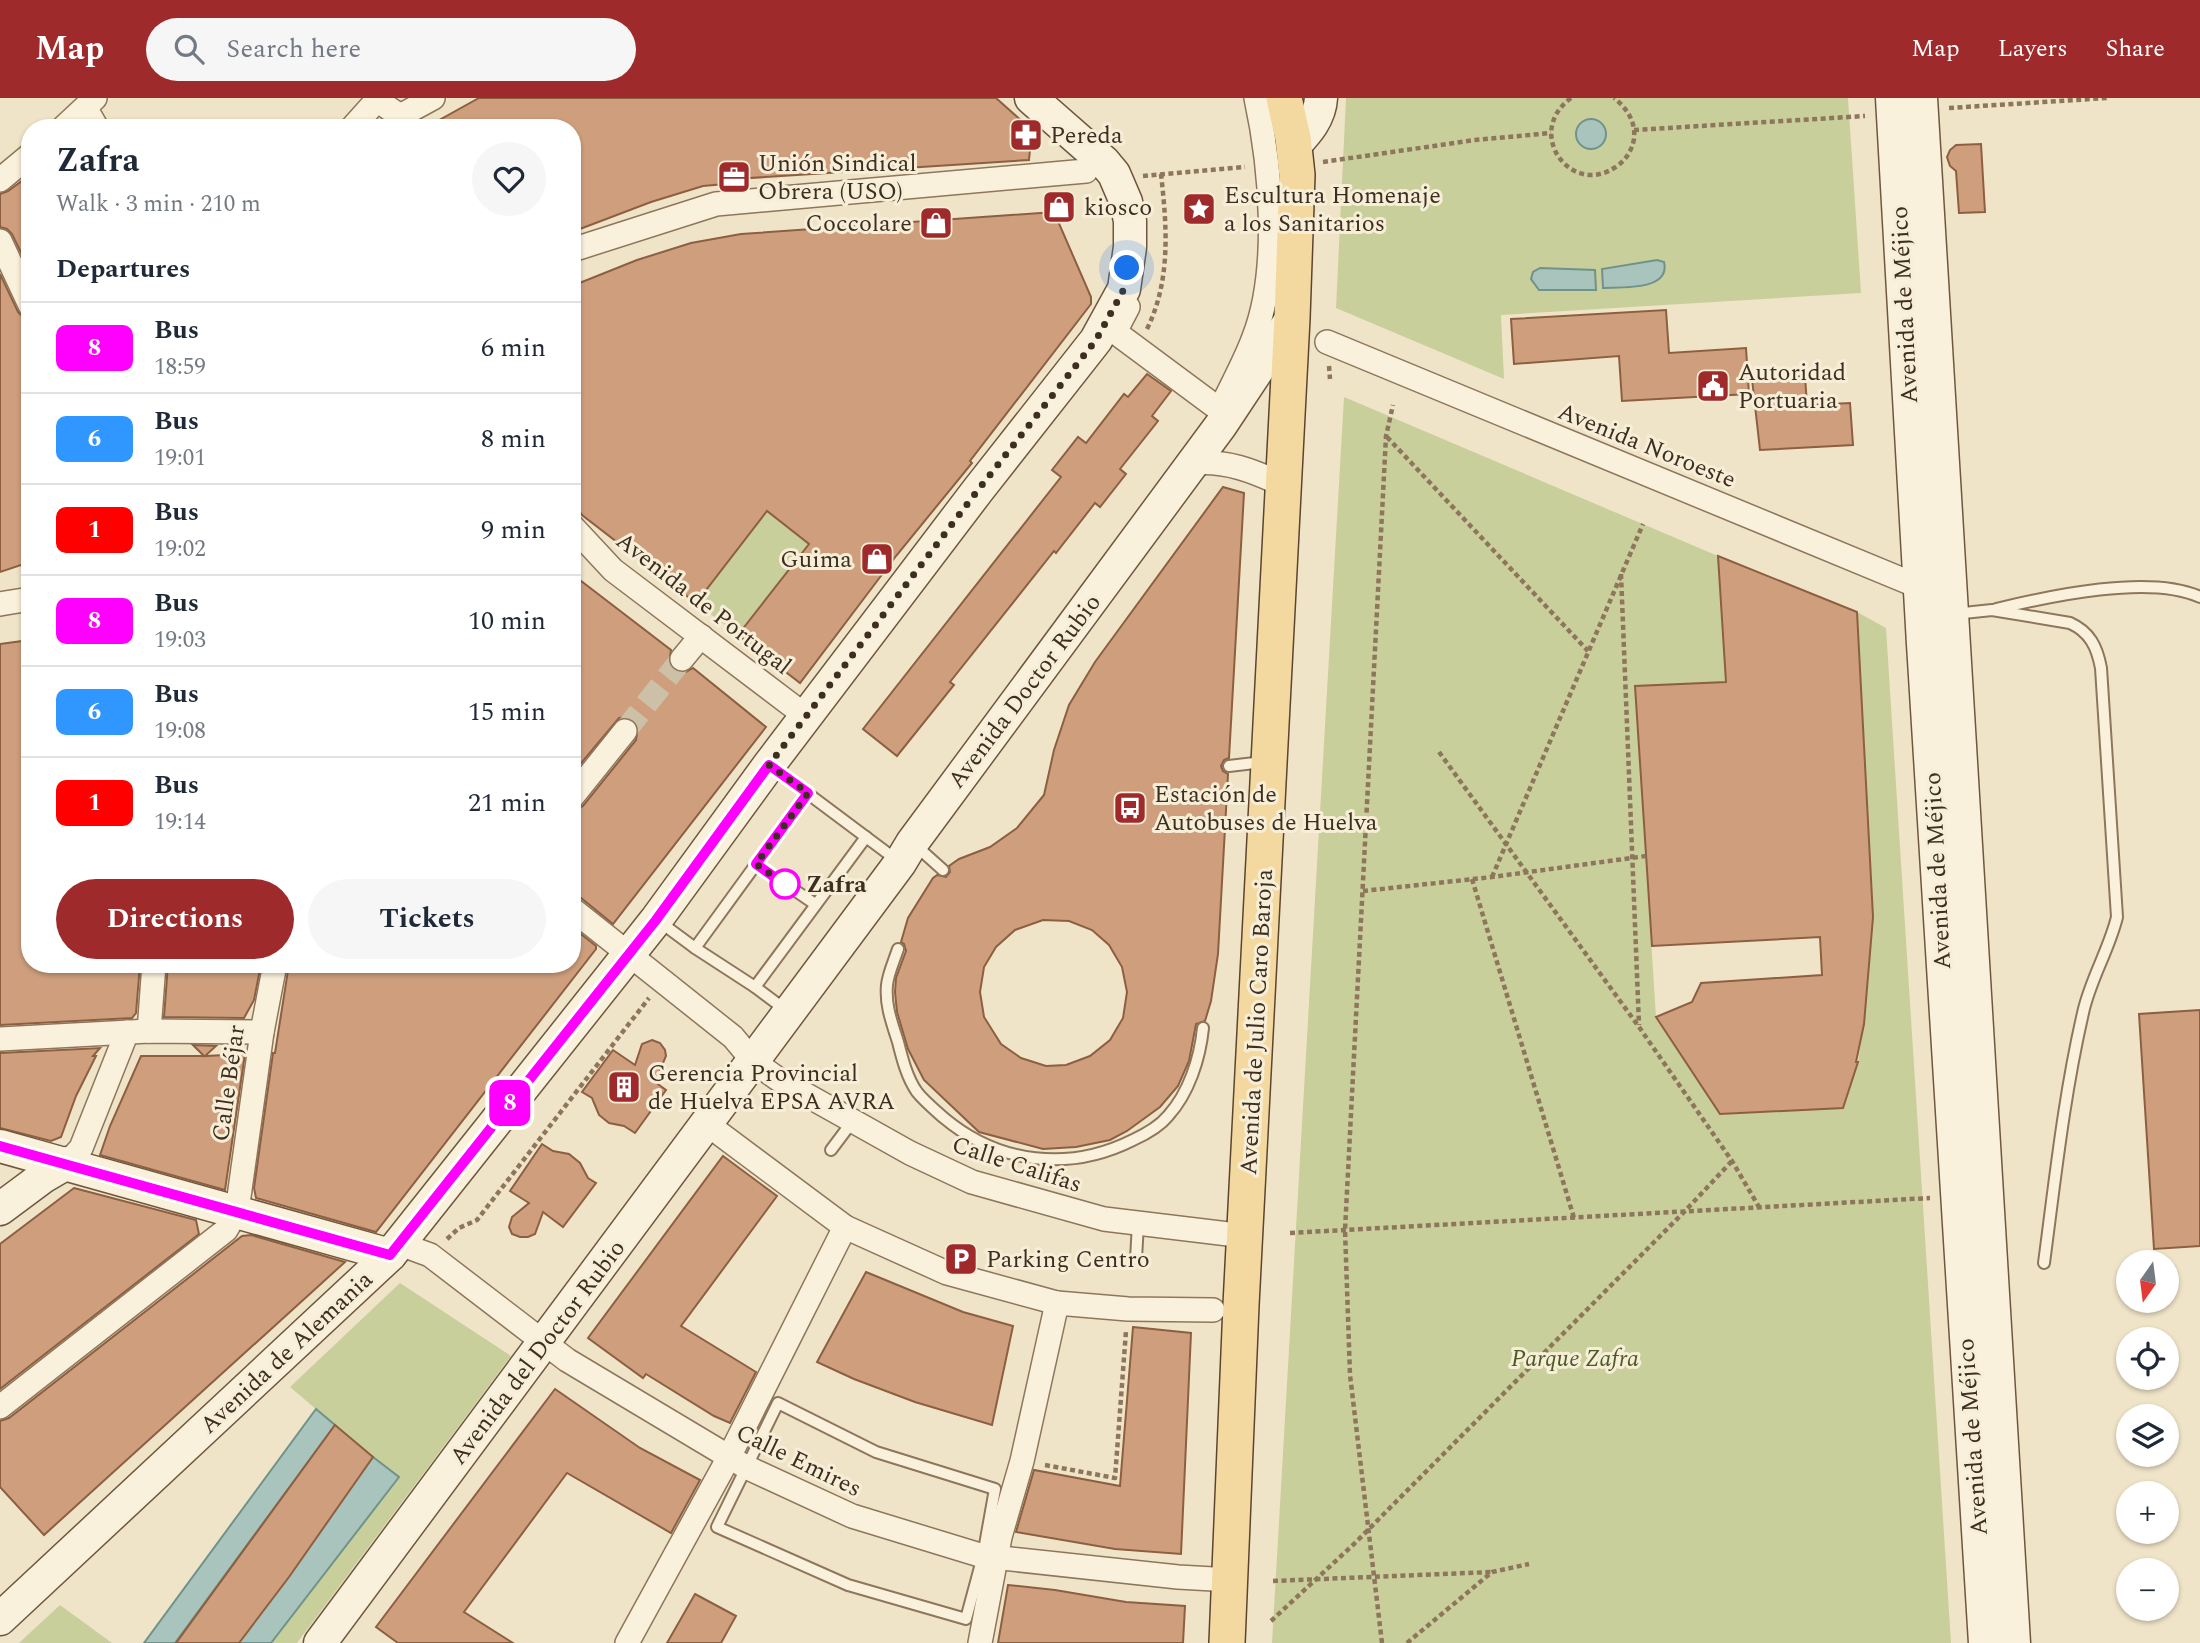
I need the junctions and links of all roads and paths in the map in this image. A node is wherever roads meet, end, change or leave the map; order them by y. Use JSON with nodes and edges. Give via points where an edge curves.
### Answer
{"nodes":[{"id":1,"x":433,"y":98,"type":"edge"},
{"id":2,"x":1031,"y":98,"type":"edge"},
{"id":3,"x":1049,"y":98,"type":"edge"},
{"id":4,"x":1256,"y":98,"type":"edge"},
{"id":5,"x":1284,"y":98,"type":"edge"},
{"id":6,"x":1321,"y":98,"type":"edge"},
{"id":7,"x":1571,"y":98,"type":"edge"},
{"id":8,"x":1614,"y":98,"type":"edge"},
{"id":9,"x":2107,"y":98,"type":"edge"},
{"id":10,"x":1933,"y":103,"type":"edge"},
{"id":11,"x":1893,"y":106,"type":"edge"},
{"id":12,"x":360,"y":119,"type":"edge"},
{"id":13,"x":399,"y":119,"type":"edge"},
{"id":14,"x":406,"y":119,"type":"edge"},
{"id":15,"x":1634,"y":130,"type":"junction"},
{"id":16,"x":1551,"y":133,"type":"junction"},
{"id":17,"x":1295,"y":158,"type":"junction"},
{"id":18,"x":21,"y":162,"type":"edge"},
{"id":19,"x":1086,"y":171,"type":"dead end"},
{"id":20,"x":1161,"y":174,"type":"junction"},
{"id":21,"x":1132,"y":176,"type":"junction"},
{"id":22,"x":0,"y":180,"type":"edge"},
{"id":23,"x":0,"y":241,"type":"edge"},
{"id":24,"x":581,"y":247,"type":"edge"},
{"id":25,"x":21,"y":286,"type":"edge"},
{"id":26,"x":1292,"y":318,"type":"junction"},
{"id":27,"x":1327,"y":341,"type":"dead end"},
{"id":28,"x":1138,"y":349,"type":"junction"},
{"id":29,"x":1393,"y":405,"type":"dead end"},
{"id":30,"x":1386,"y":436,"type":"junction"},
{"id":31,"x":1193,"y":463,"type":"junction"},
{"id":32,"x":1283,"y":485,"type":"junction"},
{"id":33,"x":1643,"y":524,"type":"dead end"},
{"id":34,"x":581,"y":536,"type":"edge"},
{"id":35,"x":1621,"y":574,"type":"junction"},
{"id":36,"x":1940,"y":595,"type":"junction"},
{"id":37,"x":2200,"y":597,"type":"edge"},
{"id":38,"x":21,"y":600,"type":"edge"},
{"id":39,"x":0,"y":604,"type":"edge"},
{"id":40,"x":1992,"y":610,"type":"junction"},
{"id":41,"x":701,"y":636,"type":"junction"},
{"id":42,"x":1588,"y":651,"type":"junction"},
{"id":43,"x":682,"y":659,"type":"tunnel mouth"},
{"id":44,"x":807,"y":717,"type":"junction"},
{"id":45,"x":625,"y":731,"type":"tunnel mouth"},
{"id":46,"x":1439,"y":752,"type":"dead end"},
{"id":47,"x":1269,"y":761,"type":"junction"},
{"id":48,"x":769,"y":765,"type":"junction"},
{"id":49,"x":1229,"y":766,"type":"dead end"},
{"id":50,"x":581,"y":786,"type":"edge"},
{"id":51,"x":808,"y":793,"type":"junction"},
{"id":52,"x":866,"y":837,"type":"junction"},
{"id":53,"x":1506,"y":843,"type":"junction"},
{"id":54,"x":906,"y":853,"type":"junction"},
{"id":55,"x":1646,"y":856,"type":"dead end"},
{"id":56,"x":756,"y":864,"type":"junction"},
{"id":57,"x":943,"y":870,"type":"dead end"},
{"id":58,"x":1527,"y":872,"type":"junction"},
{"id":59,"x":1492,"y":877,"type":"junction"},
{"id":60,"x":1472,"y":879,"type":"junction"},
{"id":61,"x":1363,"y":891,"type":"junction"},
{"id":62,"x":815,"y":904,"type":"junction"},
{"id":63,"x":581,"y":916,"type":"edge"},
{"id":64,"x":656,"y":920,"type":"junction"},
{"id":65,"x":695,"y":948,"type":"junction"},
{"id":66,"x":898,"y":950,"type":"dead end"},
{"id":67,"x":629,"y":954,"type":"junction"},
{"id":68,"x":152,"y":973,"type":"edge"},
{"id":69,"x":273,"y":973,"type":"edge"},
{"id":70,"x":754,"y":988,"type":"junction"},
{"id":71,"x":789,"y":1013,"type":"junction"},
{"id":72,"x":1639,"y":1027,"type":"junction"},
{"id":73,"x":1203,"y":1028,"type":"dead end"},
{"id":74,"x":138,"y":1031,"type":"junction"},
{"id":75,"x":262,"y":1032,"type":"junction"},
{"id":76,"x":0,"y":1040,"type":"edge"},
{"id":77,"x":753,"y":1061,"type":"junction"},
{"id":78,"x":852,"y":1122,"type":"junction"},
{"id":79,"x":707,"y":1124,"type":"junction"},
{"id":80,"x":0,"y":1146,"type":"edge"},
{"id":81,"x":831,"y":1150,"type":"dead end"},
{"id":82,"x":1732,"y":1161,"type":"junction"},
{"id":83,"x":67,"y":1163,"type":"junction"},
{"id":84,"x":1938,"y":1198,"type":"dead end"},
{"id":85,"x":1759,"y":1207,"type":"junction"},
{"id":86,"x":0,"y":1209,"type":"edge"},
{"id":87,"x":237,"y":1211,"type":"junction"},
{"id":88,"x":1685,"y":1211,"type":"junction"},
{"id":89,"x":1574,"y":1218,"type":"junction"},
{"id":90,"x":1138,"y":1223,"type":"junction"},
{"id":91,"x":845,"y":1227,"type":"junction"},
{"id":92,"x":1345,"y":1230,"type":"junction"},
{"id":93,"x":1290,"y":1233,"type":"dead end"},
{"id":94,"x":1245,"y":1236,"type":"junction"},
{"id":95,"x":395,"y":1250,"type":"junction"},
{"id":96,"x":1136,"y":1259,"type":"dead end"},
{"id":97,"x":2044,"y":1263,"type":"dead end"},
{"id":98,"x":1057,"y":1303,"type":"junction"},
{"id":99,"x":1128,"y":1309,"type":"junction"},
{"id":100,"x":1213,"y":1310,"type":"dead end"},
{"id":101,"x":544,"y":1342,"type":"junction"},
{"id":102,"x":0,"y":1407,"type":"edge"},
{"id":103,"x":1022,"y":1461,"type":"junction"},
{"id":104,"x":737,"y":1462,"type":"junction"},
{"id":105,"x":1368,"y":1527,"type":"junction"},
{"id":106,"x":990,"y":1557,"type":"junction"},
{"id":107,"x":1529,"y":1564,"type":"dead end"},
{"id":108,"x":1492,"y":1572,"type":"junction"},
{"id":109,"x":1374,"y":1576,"type":"junction"},
{"id":110,"x":1316,"y":1579,"type":"junction"},
{"id":111,"x":1231,"y":1580,"type":"junction"},
{"id":112,"x":1273,"y":1581,"type":"dead end"},
{"id":113,"x":0,"y":1619,"type":"edge"},
{"id":114,"x":1271,"y":1621,"type":"dead end"},
{"id":115,"x":330,"y":1640,"type":"edge"},
{"id":116,"x":627,"y":1643,"type":"edge"},
{"id":117,"x":980,"y":1643,"type":"edge"},
{"id":118,"x":1227,"y":1643,"type":"edge"},
{"id":119,"x":1382,"y":1643,"type":"edge"},
{"id":120,"x":1407,"y":1643,"type":"edge"},
{"id":121,"x":1985,"y":1643,"type":"edge"},
{"id":122,"x":2014,"y":1643,"type":"edge"}],
"edges":[{"from":1,"to":14,"type":"street"},
{"from":2,"to":44,"type":"street","name":"Avenida de Alemania","via":[[1114,174],[1130,221],[1124,289],[1096,340]]},
{"from":3,"to":21,"type":"street"},
{"from":4,"to":17,"type":"street","via":[[1264,137]]},
{"from":5,"to":17,"type":"main road","name":"Avenida de Julio Caro Baroja"},
{"from":6,"to":17,"type":"street"},
{"from":7,"to":16,"type":"path","via":[[1555,115]]},
{"from":8,"to":15,"type":"path","via":[[1630,115]]},
{"from":9,"to":10,"type":"path"},
{"from":10,"to":36,"type":"street","name":"Avenida de Méjico"},
{"from":11,"to":15,"type":"path"},
{"from":11,"to":36,"type":"street","name":"Avenida de Méjico"},
{"from":12,"to":13,"type":"street","via":[[377,100]]},
{"from":15,"to":16,"type":"path","via":[[1630,153],[1611,171],[1599,175],[1573,171],[1563,163]]},
{"from":16,"to":17,"type":"path"},
{"from":17,"to":20,"type":"path"},
{"from":17,"to":26,"type":"main road","name":"Avenida de Julio Caro Baroja"},
{"from":17,"to":28,"type":"street","via":[[1255,336],[1220,410]]},
{"from":18,"to":22,"type":"street"},
{"from":19,"to":24,"type":"street","via":[[716,204]]},
{"from":20,"to":21,"type":"path"},
{"from":20,"to":28,"type":"path","via":[[1165,269],[1155,312]]},
{"from":21,"to":28,"type":"street","via":[[1143,248],[1137,290],[1115,332]]},
{"from":23,"to":25,"type":"street"},
{"from":26,"to":31,"type":"street","name":"Avenida Doctor Rubio"},
{"from":26,"to":32,"type":"main road","name":"Avenida de Julio Caro Baroja"},
{"from":27,"to":36,"type":"street","name":"Avenida Noroeste"},
{"from":29,"to":30,"type":"path"},
{"from":30,"to":42,"type":"path"},
{"from":30,"to":61,"type":"path"},
{"from":31,"to":32,"type":"street","via":[[1233,465]]},
{"from":31,"to":54,"type":"street","name":"Avenida Doctor Rubio"},
{"from":32,"to":47,"type":"main road","name":"Avenida de Julio Caro Baroja"},
{"from":33,"to":35,"type":"path"},
{"from":34,"to":41,"type":"street","name":"Avenida de Portugal","via":[[613,570]]},
{"from":35,"to":42,"type":"path"},
{"from":35,"to":72,"type":"path"},
{"from":36,"to":40,"type":"lane"},
{"from":36,"to":121,"type":"street","name":"Avenida de Méjico"},
{"from":36,"to":122,"type":"street","name":"Avenida de Méjico","via":[[1989,1208]]},
{"from":37,"to":40,"type":"lane","via":[[2160,586],[2125,588],[2053,595]]},
{"from":38,"to":39,"type":"street"},
{"from":40,"to":97,"type":"lane","via":[[2080,628],[2098,651],[2106,708],[2117,917],[2083,1011]]},
{"from":41,"to":43,"type":"street"},
{"from":41,"to":44,"type":"street","name":"Avenida de Portugal"},
{"from":42,"to":53,"type":"path"},
{"from":44,"to":48,"type":"street","name":"Avenida de Alemania"},
{"from":45,"to":50,"type":"street"},
{"from":46,"to":53,"type":"path"},
{"from":47,"to":49,"type":"lane"},
{"from":47,"to":94,"type":"main road","name":"Avenida de Julio Caro Baroja"},
{"from":48,"to":51,"type":"lane"},
{"from":48,"to":64,"type":"street","name":"Avenida de Alemania"},
{"from":51,"to":52,"type":"lane"},
{"from":51,"to":56,"type":"lane"},
{"from":52,"to":54,"type":"lane"},
{"from":52,"to":62,"type":"lane"},
{"from":53,"to":58,"type":"path"},
{"from":53,"to":59,"type":"path"},
{"from":54,"to":57,"type":"lane"},
{"from":54,"to":71,"type":"street","name":"Avenida Doctor Rubio"},
{"from":55,"to":58,"type":"path"},
{"from":56,"to":62,"type":"lane"},
{"from":56,"to":65,"type":"lane"},
{"from":58,"to":59,"type":"path"},
{"from":58,"to":72,"type":"path"},
{"from":59,"to":60,"type":"path"},
{"from":60,"to":61,"type":"path"},
{"from":60,"to":89,"type":"path"},
{"from":61,"to":92,"type":"path"},
{"from":62,"to":70,"type":"lane"},
{"from":63,"to":67,"type":"street","name":"Calle Califas"},
{"from":64,"to":65,"type":"lane"},
{"from":64,"to":67,"type":"street","name":"Avenida de Alemania"},
{"from":65,"to":70,"type":"lane"},
{"from":66,"to":73,"type":"lane","via":[[887,985],[889,1019],[917,1091],[960,1131],[986,1147],[1046,1160],[1076,1157],[1116,1148],[1153,1130],[1182,1098]]},
{"from":67,"to":77,"type":"street","name":"Calle Califas","via":[[733,1037]]},
{"from":67,"to":95,"type":"street","name":"Avenida de Alemania"},
{"from":68,"to":74,"type":"street"},
{"from":69,"to":75,"type":"street","name":"Calle Béjar"},
{"from":70,"to":71,"type":"lane"},
{"from":71,"to":77,"type":"street","name":"Avenida Doctor Rubio"},
{"from":72,"to":82,"type":"path"},
{"from":74,"to":75,"type":"street"},
{"from":74,"to":76,"type":"street"},
{"from":74,"to":83,"type":"street","via":[[81,1148]]},
{"from":75,"to":87,"type":"street","name":"Calle Béjar"},
{"from":77,"to":78,"type":"street","name":"Calle Califas"},
{"from":77,"to":79,"type":"street","name":"Avenida del Doctor Rubio"},
{"from":78,"to":81,"type":"lane"},
{"from":78,"to":90,"type":"street","name":"Calle Califas","via":[[972,1182],[1104,1219]]},
{"from":79,"to":91,"type":"street"},
{"from":79,"to":101,"type":"street","name":"Avenida del Doctor Rubio"},
{"from":80,"to":83,"type":"street"},
{"from":82,"to":85,"type":"path"},
{"from":82,"to":88,"type":"path"},
{"from":83,"to":86,"type":"street"},
{"from":83,"to":87,"type":"street"},
{"from":84,"to":85,"type":"path"},
{"from":85,"to":88,"type":"path"},
{"from":87,"to":95,"type":"street"},
{"from":87,"to":102,"type":"street","via":[[226,1230]]},
{"from":88,"to":89,"type":"path"},
{"from":88,"to":105,"type":"path"},
{"from":89,"to":92,"type":"path"},
{"from":90,"to":94,"type":"street","name":"Calle Califas"},
{"from":90,"to":96,"type":"lane"},
{"from":91,"to":98,"type":"street","via":[[947,1273]]},
{"from":91,"to":104,"type":"street"},
{"from":92,"to":93,"type":"path"},
{"from":92,"to":105,"type":"path","via":[[1350,1375]]},
{"from":94,"to":111,"type":"main road","name":"Avenida de Julio Caro Baroja"},
{"from":95,"to":101,"type":"street","name":"Calle Emires","via":[[430,1255]]},
{"from":95,"to":113,"type":"street","name":"Avenida de Alemania"},
{"from":98,"to":99,"type":"street"},
{"from":98,"to":103,"type":"street"},
{"from":99,"to":100,"type":"street"},
{"from":99,"to":103,"type":"path","via":[[1115,1478]]},
{"from":101,"to":104,"type":"street","name":"Calle Emires"},
{"from":101,"to":115,"type":"street","name":"Avenida del Doctor Rubio"},
{"from":103,"to":106,"type":"street"},
{"from":104,"to":106,"type":"street","name":"Calle Emires","via":[[852,1516]]},
{"from":104,"to":106,"type":"lane","via":[[778,1404],[876,1452],[995,1489]]},
{"from":104,"to":106,"type":"lane","via":[[717,1527],[848,1585],[966,1619]]},
{"from":104,"to":116,"type":"street"},
{"from":105,"to":109,"type":"path"},
{"from":105,"to":110,"type":"path"},
{"from":106,"to":111,"type":"street","name":"Calle Emires"},
{"from":106,"to":117,"type":"street"},
{"from":107,"to":108,"type":"path"},
{"from":108,"to":109,"type":"path"},
{"from":108,"to":120,"type":"path"},
{"from":109,"to":110,"type":"path"},
{"from":109,"to":119,"type":"path"},
{"from":110,"to":112,"type":"path"},
{"from":110,"to":114,"type":"path"},
{"from":111,"to":118,"type":"main road","name":"Avenida de Julio Caro Baroja"}]}
